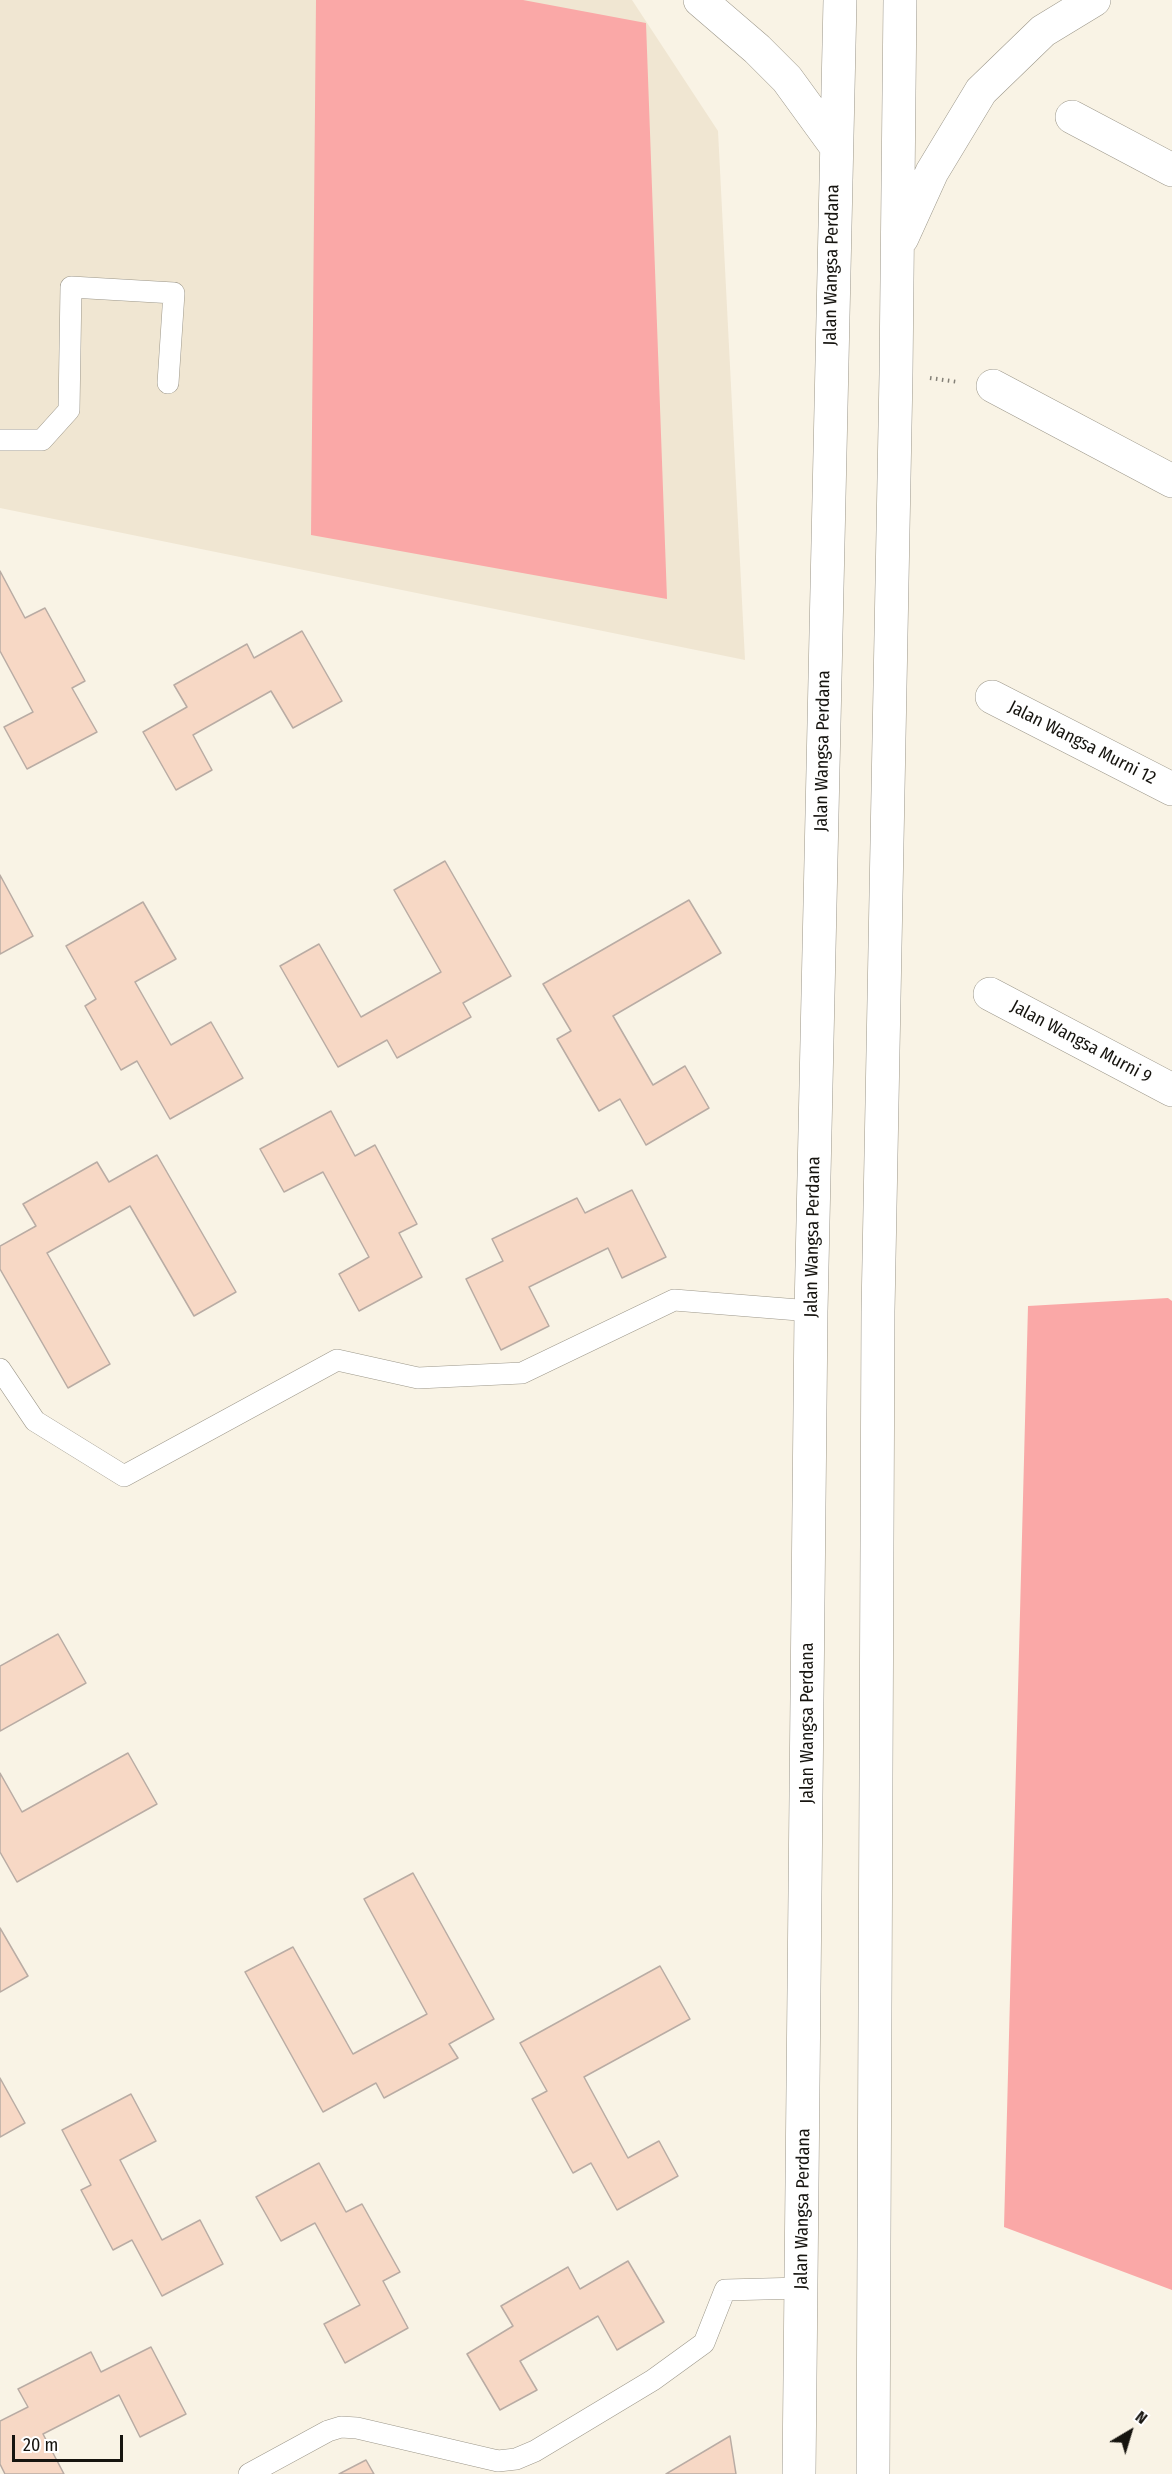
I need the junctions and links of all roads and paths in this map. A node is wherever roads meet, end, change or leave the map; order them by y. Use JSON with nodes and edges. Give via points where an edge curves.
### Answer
{"nodes":[{"id":1,"x":700,"y":0,"type":"edge"},
{"id":2,"x":840,"y":0,"type":"edge"},
{"id":3,"x":900,"y":0,"type":"edge"},
{"id":4,"x":1094,"y":0,"type":"edge"},
{"id":5,"x":1072,"y":117,"type":"dead end"},
{"id":6,"x":835,"y":145,"type":"junction"},
{"id":7,"x":1172,"y":170,"type":"edge"},
{"id":8,"x":896,"y":250,"type":"junction"},
{"id":9,"x":897,"y":374,"type":"junction"},
{"id":10,"x":168,"y":383,"type":"dead end"},
{"id":11,"x":993,"y":386,"type":"joint"},
{"id":12,"x":0,"y":440,"type":"edge"},
{"id":13,"x":1172,"y":481,"type":"edge"},
{"id":14,"x":992,"y":697,"type":"dead end"},
{"id":15,"x":1172,"y":789,"type":"edge"},
{"id":16,"x":990,"y":994,"type":"dead end"},
{"id":17,"x":1172,"y":1090,"type":"edge"},
{"id":18,"x":811,"y":1311,"type":"junction"},
{"id":19,"x":0,"y":1370,"type":"edge"},
{"id":20,"x":802,"y":2288,"type":"junction"},
{"id":21,"x":249,"y":2474,"type":"edge"},
{"id":22,"x":799,"y":2474,"type":"edge"},
{"id":23,"x":873,"y":2474,"type":"edge"}],
"edges":[{"from":1,"to":6,"type":"main road","via":[[787,79]]},
{"from":2,"to":6,"type":"main road","name":"Jalan Wangsa Perdana"},
{"from":3,"to":8,"type":"main road"},
{"from":4,"to":8,"type":"main road","via":[[1043,31],[981,91],[932,172]]},
{"from":5,"to":7,"type":"main road"},
{"from":6,"to":18,"type":"main road","name":"Jalan Wangsa Perdana"},
{"from":8,"to":9,"type":"main road"},
{"from":9,"to":11,"type":"path"},
{"from":9,"to":23,"type":"main road","via":[[878,1323]]},
{"from":10,"to":12,"type":"lane","via":[[174,293],[71,287],[69,410],[42,440]]},
{"from":11,"to":13,"type":"main road"},
{"from":14,"to":15,"type":"main road","name":"Jalan Wangsa Murni 12"},
{"from":16,"to":17,"type":"main road","name":"Jalan Wangsa Murni 9"},
{"from":18,"to":19,"type":"lane","via":[[674,1300],[522,1373],[418,1378],[337,1360],[124,1476],[35,1421]]},
{"from":18,"to":20,"type":"main road","name":"Jalan Wangsa Perdana"},
{"from":20,"to":21,"type":"lane","via":[[725,2290],[704,2343],[653,2380],[536,2451],[516,2459],[498,2461],[341,2427]]},
{"from":20,"to":22,"type":"main road","name":"Jalan Wangsa Perdana"}]}
